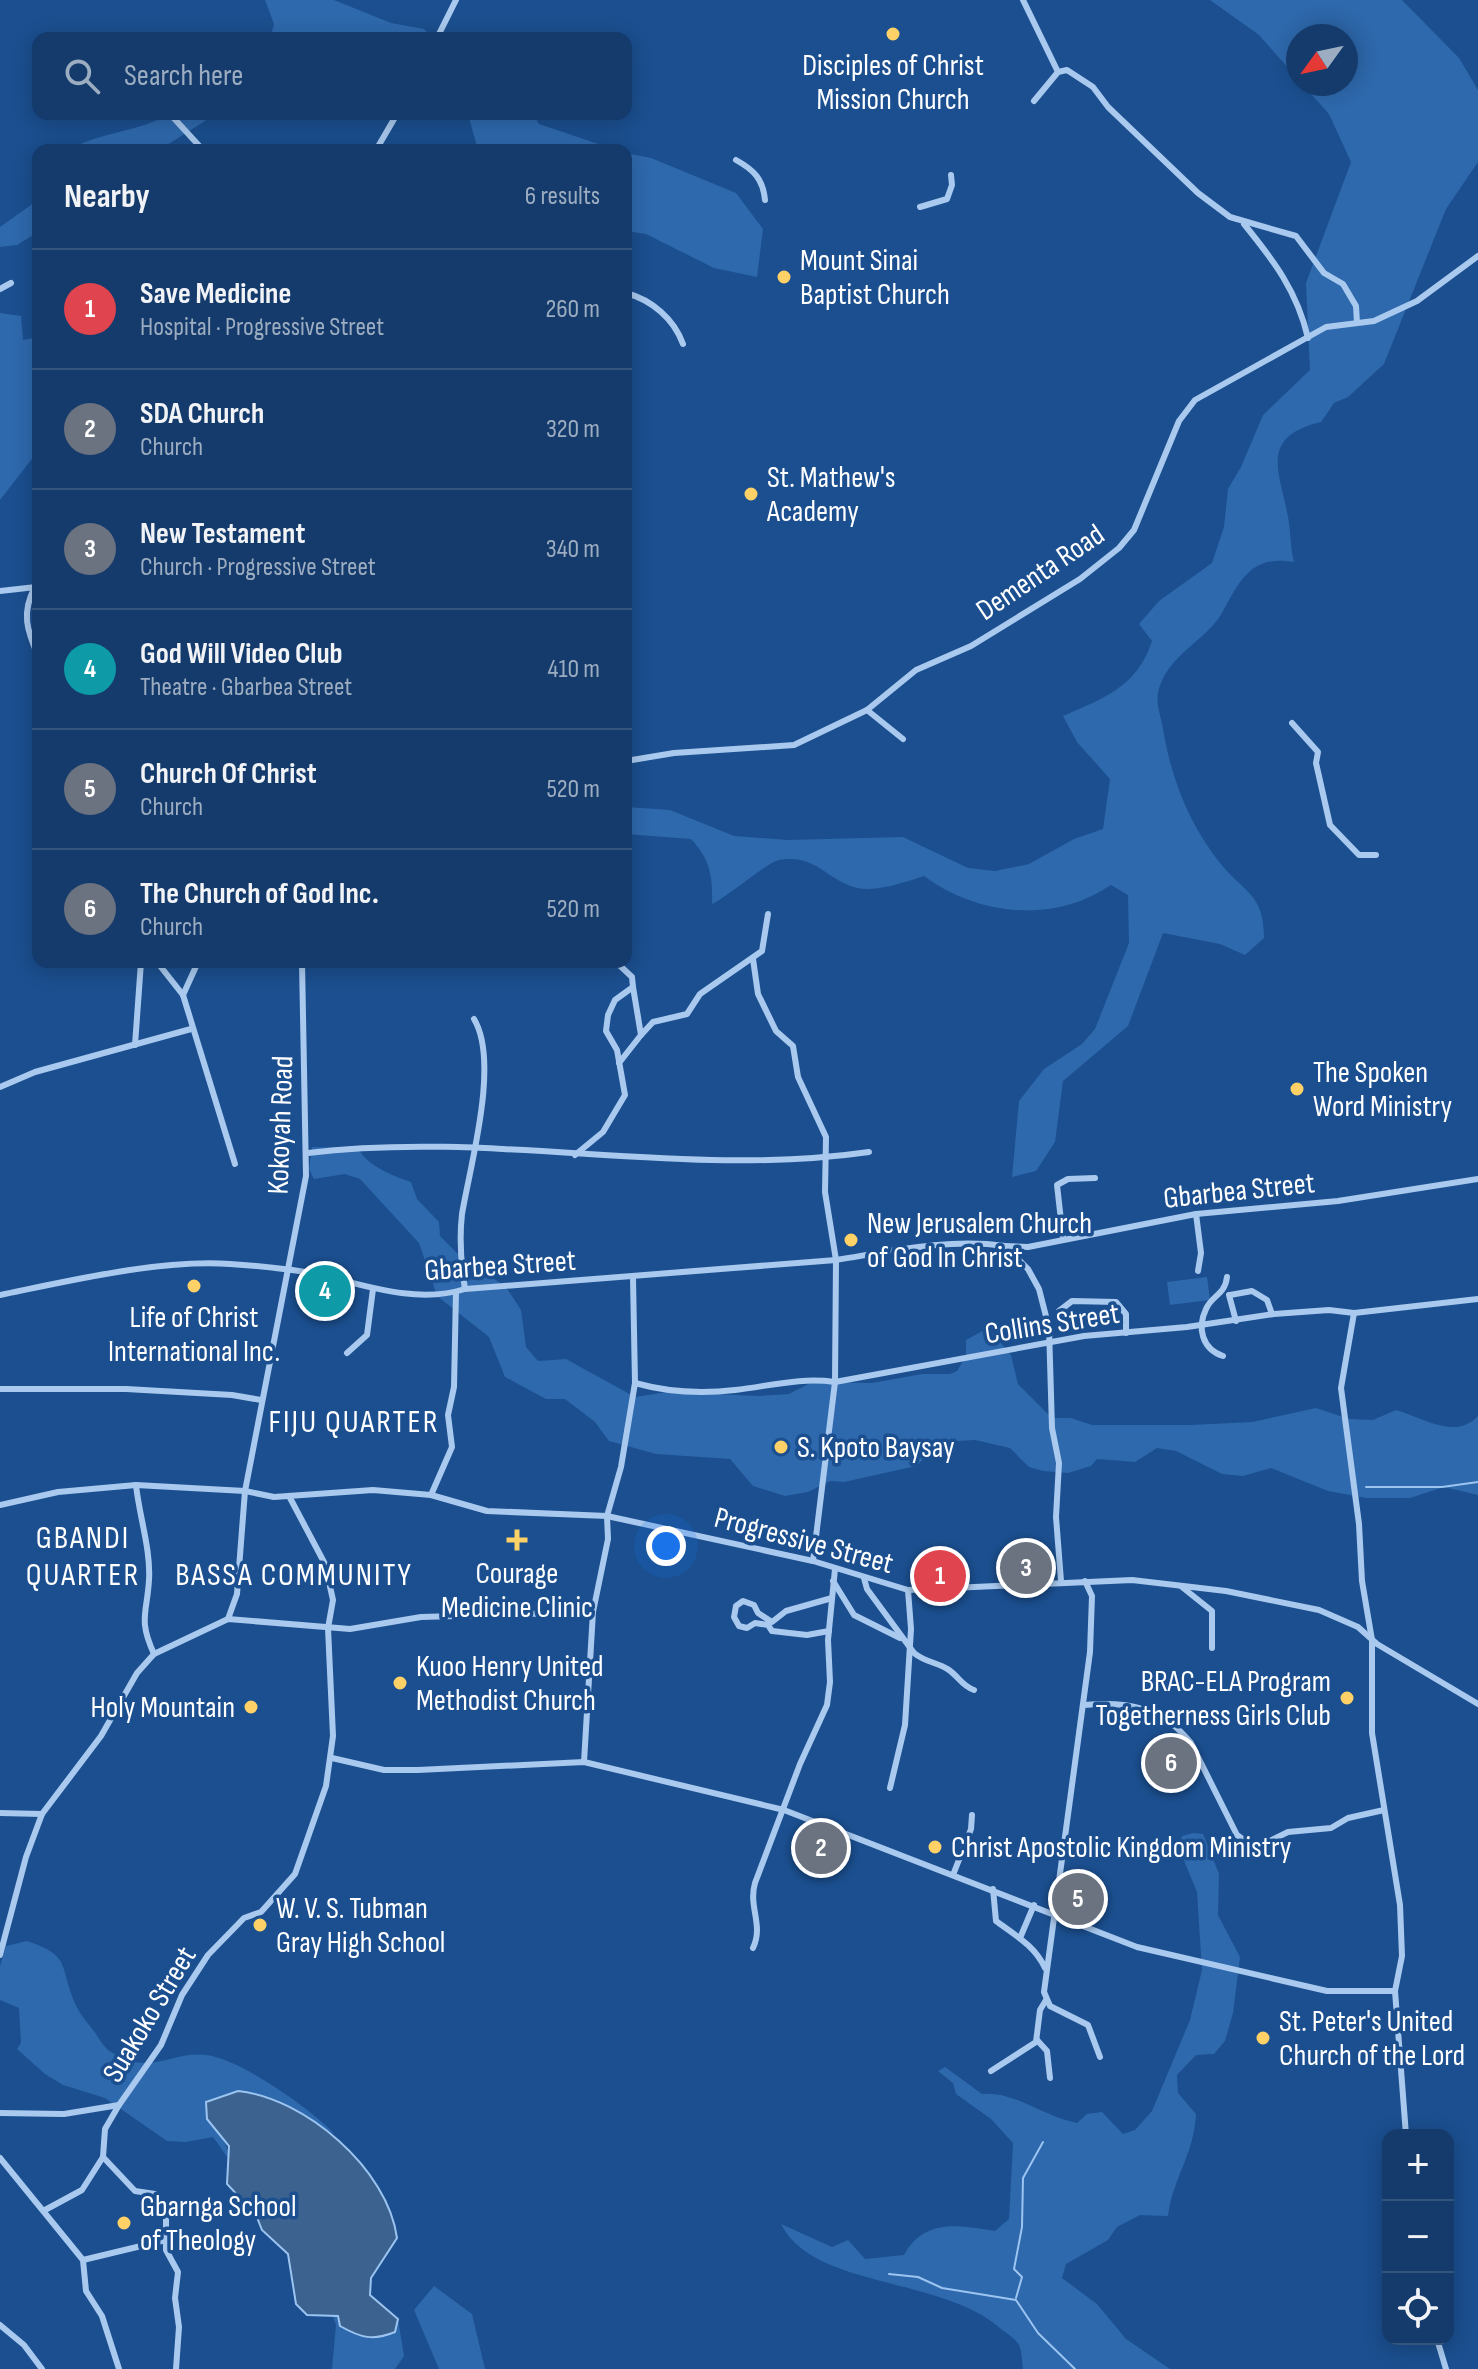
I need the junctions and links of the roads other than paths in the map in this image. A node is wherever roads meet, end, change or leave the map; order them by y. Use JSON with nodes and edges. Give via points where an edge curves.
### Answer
{"nodes":[{"id":1,"x":456,"y":0,"type":"edge"},
{"id":2,"x":1023,"y":0,"type":"edge"},
{"id":3,"x":440,"y":32,"type":"edge"},
{"id":4,"x":1058,"y":72,"type":"junction"},
{"id":5,"x":1034,"y":101,"type":"dead end"},
{"id":6,"x":176,"y":120,"type":"edge"},
{"id":7,"x":394,"y":120,"type":"edge"},
{"id":8,"x":198,"y":144,"type":"edge"},
{"id":9,"x":380,"y":144,"type":"edge"},
{"id":10,"x":736,"y":160,"type":"dead end"},
{"id":11,"x":951,"y":175,"type":"dead end"},
{"id":12,"x":765,"y":200,"type":"dead end"},
{"id":13,"x":920,"y":207,"type":"dead end"},
{"id":14,"x":1242,"y":222,"type":"junction"},
{"id":15,"x":1478,"y":256,"type":"edge"},
{"id":16,"x":11,"y":283,"type":"dead end"},
{"id":17,"x":0,"y":289,"type":"edge"},
{"id":18,"x":632,"y":296,"type":"edge"},
{"id":19,"x":1357,"y":323,"type":"junction"},
{"id":20,"x":1308,"y":338,"type":"junction"},
{"id":21,"x":683,"y":344,"type":"dead end"},
{"id":22,"x":32,"y":587,"type":"edge"},
{"id":23,"x":0,"y":591,"type":"edge"},
{"id":24,"x":32,"y":597,"type":"edge"},
{"id":25,"x":32,"y":642,"type":"edge"},
{"id":26,"x":867,"y":710,"type":"junction"},
{"id":27,"x":1292,"y":723,"type":"dead end"},
{"id":28,"x":903,"y":739,"type":"dead end"},
{"id":29,"x":632,"y":760,"type":"edge"},
{"id":30,"x":1376,"y":855,"type":"dead end"},
{"id":31,"x":768,"y":914,"type":"dead end"},
{"id":32,"x":753,"y":959,"type":"junction"},
{"id":33,"x":142,"y":968,"type":"edge"},
{"id":34,"x":162,"y":968,"type":"edge"},
{"id":35,"x":195,"y":968,"type":"edge"},
{"id":36,"x":302,"y":968,"type":"edge"},
{"id":37,"x":622,"y":968,"type":"edge"},
{"id":38,"x":633,"y":987,"type":"junction"},
{"id":39,"x":183,"y":995,"type":"junction"},
{"id":40,"x":474,"y":1019,"type":"dead end"},
{"id":41,"x":191,"y":1029,"type":"junction"},
{"id":42,"x":641,"y":1035,"type":"junction"},
{"id":43,"x":135,"y":1045,"type":"junction"},
{"id":44,"x":619,"y":1063,"type":"junction"},
{"id":45,"x":0,"y":1087,"type":"edge"},
{"id":46,"x":477,"y":1150,"type":"junction"},
{"id":47,"x":869,"y":1152,"type":"dead end"},
{"id":48,"x":308,"y":1153,"type":"junction"},
{"id":49,"x":575,"y":1155,"type":"junction"},
{"id":50,"x":824,"y":1159,"type":"junction"},
{"id":51,"x":235,"y":1164,"type":"dead end"},
{"id":52,"x":1095,"y":1178,"type":"dead end"},
{"id":53,"x":1478,"y":1179,"type":"edge"},
{"id":54,"x":1196,"y":1214,"type":"junction"},
{"id":55,"x":1063,"y":1238,"type":"junction"},
{"id":56,"x":1005,"y":1246,"type":"junction"},
{"id":57,"x":836,"y":1260,"type":"junction"},
{"id":58,"x":286,"y":1270,"type":"junction"},
{"id":59,"x":1198,"y":1271,"type":"dead end"},
{"id":60,"x":1227,"y":1277,"type":"dead end"},
{"id":61,"x":633,"y":1278,"type":"junction"},
{"id":62,"x":373,"y":1289,"type":"junction"},
{"id":63,"x":465,"y":1289,"type":"junction"},
{"id":64,"x":456,"y":1292,"type":"junction"},
{"id":65,"x":1227,"y":1293,"type":"junction"},
{"id":66,"x":0,"y":1295,"type":"edge"},
{"id":67,"x":1478,"y":1299,"type":"edge"},
{"id":68,"x":1059,"y":1311,"type":"dead end"},
{"id":69,"x":1354,"y":1313,"type":"junction"},
{"id":70,"x":1272,"y":1314,"type":"junction"},
{"id":71,"x":1236,"y":1321,"type":"junction"},
{"id":72,"x":1200,"y":1325,"type":"junction"},
{"id":73,"x":1126,"y":1333,"type":"junction"},
{"id":74,"x":1047,"y":1345,"type":"junction"},
{"id":75,"x":347,"y":1353,"type":"dead end"},
{"id":76,"x":1223,"y":1356,"type":"dead end"},
{"id":77,"x":835,"y":1382,"type":"junction"},
{"id":78,"x":635,"y":1383,"type":"junction"},
{"id":79,"x":0,"y":1389,"type":"edge"},
{"id":80,"x":261,"y":1400,"type":"junction"},
{"id":81,"x":136,"y":1485,"type":"junction"},
{"id":82,"x":245,"y":1491,"type":"junction"},
{"id":83,"x":431,"y":1495,"type":"junction"},
{"id":84,"x":289,"y":1496,"type":"junction"},
{"id":85,"x":0,"y":1505,"type":"edge"},
{"id":86,"x":607,"y":1516,"type":"junction"},
{"id":87,"x":813,"y":1561,"type":"junction"},
{"id":88,"x":835,"y":1569,"type":"junction"},
{"id":89,"x":864,"y":1578,"type":"junction"},
{"id":90,"x":833,"y":1581,"type":"junction"},
{"id":91,"x":1061,"y":1581,"type":"junction"},
{"id":92,"x":1085,"y":1581,"type":"junction"},
{"id":93,"x":1181,"y":1586,"type":"junction"},
{"id":94,"x":908,"y":1590,"type":"junction"},
{"id":95,"x":832,"y":1598,"type":"junction"},
{"id":96,"x":593,"y":1612,"type":"junction"},
{"id":97,"x":891,"y":1618,"type":"junction"},
{"id":98,"x":228,"y":1619,"type":"junction"},
{"id":99,"x":876,"y":1623,"type":"junction"},
{"id":100,"x":328,"y":1628,"type":"junction"},
{"id":101,"x":829,"y":1631,"type":"junction"},
{"id":102,"x":904,"y":1640,"type":"junction"},
{"id":103,"x":1372,"y":1640,"type":"junction"},
{"id":104,"x":910,"y":1647,"type":"junction"},
{"id":105,"x":1212,"y":1648,"type":"dead end"},
{"id":106,"x":154,"y":1654,"type":"junction"},
{"id":107,"x":974,"y":1690,"type":"dead end"},
{"id":108,"x":1478,"y":1704,"type":"edge"},
{"id":109,"x":1084,"y":1705,"type":"junction"},
{"id":110,"x":332,"y":1758,"type":"junction"},
{"id":111,"x":584,"y":1762,"type":"junction"},
{"id":112,"x":890,"y":1788,"type":"dead end"},
{"id":113,"x":784,"y":1810,"type":"junction"},
{"id":114,"x":1384,"y":1810,"type":"junction"},
{"id":115,"x":0,"y":1813,"type":"edge"},
{"id":116,"x":42,"y":1814,"type":"junction"},
{"id":117,"x":972,"y":1815,"type":"dead end"},
{"id":118,"x":953,"y":1875,"type":"junction"},
{"id":119,"x":993,"y":1889,"type":"junction"},
{"id":120,"x":1034,"y":1905,"type":"junction"},
{"id":121,"x":1053,"y":1915,"type":"junction"},
{"id":122,"x":1020,"y":1938,"type":"junction"},
{"id":123,"x":753,"y":1948,"type":"dead end"},
{"id":124,"x":0,"y":1955,"type":"edge"},
{"id":125,"x":1045,"y":1968,"type":"junction"},
{"id":126,"x":1395,"y":1991,"type":"junction"},
{"id":127,"x":1046,"y":2000,"type":"junction"},
{"id":128,"x":1037,"y":2040,"type":"junction"},
{"id":129,"x":1100,"y":2057,"type":"dead end"},
{"id":130,"x":991,"y":2071,"type":"dead end"},
{"id":131,"x":1050,"y":2078,"type":"dead end"},
{"id":132,"x":119,"y":2105,"type":"junction"},
{"id":133,"x":0,"y":2113,"type":"edge"},
{"id":134,"x":1406,"y":2129,"type":"edge"},
{"id":135,"x":103,"y":2157,"type":"junction"},
{"id":136,"x":0,"y":2158,"type":"edge"},
{"id":137,"x":45,"y":2210,"type":"junction"},
{"id":138,"x":166,"y":2240,"type":"junction"},
{"id":139,"x":83,"y":2260,"type":"junction"},
{"id":140,"x":0,"y":2325,"type":"edge"},
{"id":141,"x":1439,"y":2345,"type":"edge"},
{"id":142,"x":42,"y":2369,"type":"edge"},
{"id":143,"x":119,"y":2369,"type":"edge"},
{"id":144,"x":176,"y":2369,"type":"edge"},
{"id":145,"x":1446,"y":2369,"type":"edge"}],
"edges":[{"from":1,"to":3,"type":"street"},
{"from":2,"to":4,"type":"street"},
{"from":4,"to":5,"type":"street"},
{"from":4,"to":14,"type":"street","via":[[1067,70],[1093,87],[1198,193]]},
{"from":6,"to":8,"type":"street"},
{"from":7,"to":9,"type":"street"},
{"from":10,"to":12,"type":"street","via":[[764,185]]},
{"from":11,"to":13,"type":"street","via":[[947,199]]},
{"from":14,"to":19,"type":"street","via":[[1296,236],[1324,273],[1343,284],[1356,306]]},
{"from":14,"to":20,"type":"street","via":[[1286,277]]},
{"from":15,"to":19,"type":"street","name":"Dementa Road","via":[[1417,301]]},
{"from":16,"to":17,"type":"street"},
{"from":18,"to":21,"type":"street","via":[[676,325]]},
{"from":19,"to":20,"type":"street","name":"Dementa Road","via":[[1326,327]]},
{"from":20,"to":26,"type":"street","name":"Dementa Road","via":[[1195,400],[1179,421],[1134,530],[1119,548],[1080,579],[971,646],[916,670]]},
{"from":22,"to":23,"type":"street"},
{"from":24,"to":25,"type":"street","via":[[26,627]]},
{"from":26,"to":28,"type":"street"},
{"from":26,"to":29,"type":"street","name":"Dementa Road","via":[[794,745]]},
{"from":27,"to":30,"type":"street","via":[[1318,752],[1330,825],[1359,855]]},
{"from":31,"to":32,"type":"street","via":[[762,951]]},
{"from":32,"to":42,"type":"street","via":[[700,994],[687,1014],[653,1022]]},
{"from":32,"to":50,"type":"street","via":[[758,994],[769,1019],[793,1046],[798,1077],[821,1120]]},
{"from":33,"to":43,"type":"street"},
{"from":34,"to":39,"type":"street"},
{"from":35,"to":39,"type":"street"},
{"from":36,"to":48,"type":"street","name":"Kokoyah Road"},
{"from":37,"to":38,"type":"street"},
{"from":38,"to":42,"type":"street"},
{"from":38,"to":44,"type":"street","via":[[615,1000],[608,1015],[606,1031]]},
{"from":39,"to":41,"type":"street"},
{"from":40,"to":46,"type":"street","via":[[483,1035],[484,1058]]},
{"from":41,"to":43,"type":"street"},
{"from":41,"to":51,"type":"street"},
{"from":42,"to":44,"type":"street"},
{"from":43,"to":45,"type":"street"},
{"from":44,"to":49,"type":"street","via":[[625,1095],[603,1132]]},
{"from":46,"to":48,"type":"street"},
{"from":46,"to":49,"type":"street"},
{"from":46,"to":63,"type":"street","via":[[462,1215]]},
{"from":47,"to":50,"type":"street"},
{"from":48,"to":58,"type":"street","name":"Kokoyah Road"},
{"from":49,"to":50,"type":"street"},
{"from":50,"to":57,"type":"street"},
{"from":52,"to":55,"type":"street","via":[[1057,1185]]},
{"from":53,"to":54,"type":"street","name":"Gbarbea Street","via":[[1338,1201]]},
{"from":54,"to":55,"type":"street","name":"Gbarbea Street"},
{"from":54,"to":59,"type":"street"},
{"from":55,"to":56,"type":"street","name":"Gbarbea Street","via":[[1028,1247]]},
{"from":56,"to":57,"type":"street","name":"Gbarbea Street","via":[[966,1243]]},
{"from":56,"to":74,"type":"street","via":[[1039,1289],[1049,1328]]},
{"from":57,"to":61,"type":"street","name":"Gbarbea Street"},
{"from":57,"to":77,"type":"street"},
{"from":58,"to":62,"type":"street","name":"Gbarbea Street"},
{"from":58,"to":66,"type":"street","name":"Gbarbea Street","via":[[227,1263],[179,1267],[96,1275]]},
{"from":58,"to":80,"type":"street","name":"Kokoyah Road"},
{"from":60,"to":65,"type":"street"},
{"from":61,"to":63,"type":"street","name":"Gbarbea Street"},
{"from":61,"to":78,"type":"street"},
{"from":62,"to":64,"type":"street","name":"Gbarbea Street"},
{"from":62,"to":75,"type":"street","via":[[367,1335]]},
{"from":63,"to":64,"type":"street","name":"Gbarbea Street"},
{"from":64,"to":83,"type":"street","via":[[454,1387],[448,1415],[452,1447]]},
{"from":65,"to":70,"type":"street","via":[[1252,1291],[1267,1300]]},
{"from":65,"to":71,"type":"street"},
{"from":65,"to":72,"type":"street","via":[[1205,1309]]},
{"from":67,"to":69,"type":"street","name":"Collins Street"},
{"from":68,"to":73,"type":"street","via":[[1072,1301],[1116,1302],[1126,1314]]},
{"from":69,"to":70,"type":"street","name":"Collins Street"},
{"from":69,"to":103,"type":"street","via":[[1341,1388]]},
{"from":70,"to":71,"type":"street","name":"Collins Street"},
{"from":71,"to":72,"type":"street","name":"Collins Street"},
{"from":72,"to":73,"type":"street","name":"Collins Street"},
{"from":72,"to":76,"type":"street","via":[[1207,1346]]},
{"from":73,"to":74,"type":"street","name":"Collins Street"},
{"from":74,"to":77,"type":"street","name":"Collins Street"},
{"from":74,"to":91,"type":"street","via":[[1058,1453]]},
{"from":77,"to":78,"type":"street","name":"Collins Street","via":[[805,1378],[709,1392],[663,1391]]},
{"from":77,"to":87,"type":"street"},
{"from":78,"to":86,"type":"street"},
{"from":79,"to":80,"type":"street","via":[[126,1389]]},
{"from":80,"to":82,"type":"street","name":"Kokoyah Road"},
{"from":81,"to":82,"type":"street","name":"Progressive Street"},
{"from":81,"to":85,"type":"street","name":"Progressive Street","via":[[58,1492]]},
{"from":81,"to":106,"type":"street","via":[[149,1579],[145,1635]]},
{"from":82,"to":84,"type":"street","name":"Progressive Street"},
{"from":82,"to":98,"type":"street","name":"Kokoyah Road","via":[[237,1594]]},
{"from":83,"to":84,"type":"street","name":"Progressive Street","via":[[373,1490]]},
{"from":83,"to":86,"type":"street","name":"Progressive Street","via":[[487,1511]]},
{"from":84,"to":100,"type":"street","name":"Suakoko Street","via":[[325,1564],[333,1600]]},
{"from":86,"to":87,"type":"street","name":"Progressive Street"},
{"from":86,"to":96,"type":"street","via":[[608,1539]]},
{"from":87,"to":88,"type":"street","name":"Progressive Street"},
{"from":88,"to":89,"type":"street","name":"Progressive Street"},
{"from":88,"to":90,"type":"street"},
{"from":89,"to":94,"type":"street","name":"Progressive Street"},
{"from":89,"to":97,"type":"street"},
{"from":90,"to":95,"type":"street"},
{"from":90,"to":99,"type":"street","via":[[854,1615]]},
{"from":91,"to":92,"type":"street","name":"Progressive Street"},
{"from":91,"to":94,"type":"street","name":"Progressive Street"},
{"from":92,"to":93,"type":"street","name":"Progressive Street"},
{"from":92,"to":109,"type":"street","via":[[1093,1618]]},
{"from":93,"to":103,"type":"street","name":"Progressive Street","via":[[1319,1610],[1358,1627]]},
{"from":93,"to":105,"type":"street","via":[[1212,1611]]},
{"from":94,"to":104,"type":"street"},
{"from":95,"to":101,"type":"street"},
{"from":95,"to":101,"type":"street","via":[[786,1611],[772,1622],[743,1601],[734,1617],[747,1628],[755,1623],[803,1635]]},
{"from":96,"to":100,"type":"street","via":[[474,1613],[361,1629]]},
{"from":96,"to":111,"type":"street"},
{"from":97,"to":99,"type":"street"},
{"from":97,"to":102,"type":"street"},
{"from":98,"to":100,"type":"street"},
{"from":98,"to":106,"type":"street"},
{"from":99,"to":102,"type":"street"},
{"from":100,"to":110,"type":"street","name":"Suakoko Street"},
{"from":101,"to":113,"type":"street","via":[[827,1705]]},
{"from":102,"to":104,"type":"street"},
{"from":103,"to":108,"type":"street","name":"Progressive Street"},
{"from":103,"to":114,"type":"street","via":[[1370,1711]]},
{"from":104,"to":107,"type":"street"},
{"from":104,"to":112,"type":"street","via":[[903,1739]]},
{"from":106,"to":116,"type":"street"},
{"from":109,"to":114,"type":"street","via":[[1117,1701],[1160,1716],[1180,1730],[1237,1835],[1255,1848],[1288,1832],[1331,1828],[1348,1818]]},
{"from":109,"to":121,"type":"street"},
{"from":110,"to":111,"type":"street","via":[[384,1770]]},
{"from":110,"to":132,"type":"street","name":"Suakoko Street","via":[[295,1874],[261,1912],[244,1918],[208,1955],[182,1995],[161,2045]]},
{"from":111,"to":113,"type":"street"},
{"from":113,"to":118,"type":"street"},
{"from":113,"to":123,"type":"street","via":[[751,1899],[759,1935]]},
{"from":114,"to":126,"type":"street","via":[[1401,1927]]},
{"from":115,"to":116,"type":"street"},
{"from":116,"to":124,"type":"street"},
{"from":117,"to":118,"type":"street"},
{"from":118,"to":119,"type":"street"},
{"from":119,"to":120,"type":"street"},
{"from":119,"to":122,"type":"street","via":[[996,1921]]},
{"from":120,"to":121,"type":"street"},
{"from":120,"to":122,"type":"street"},
{"from":121,"to":125,"type":"street"},
{"from":121,"to":126,"type":"street","via":[[1137,1947],[1327,1991]]},
{"from":122,"to":125,"type":"street"},
{"from":125,"to":127,"type":"street"},
{"from":126,"to":134,"type":"street"},
{"from":127,"to":128,"type":"street"},
{"from":127,"to":129,"type":"street","via":[[1088,2025]]},
{"from":128,"to":130,"type":"street"},
{"from":128,"to":131,"type":"street","via":[[1047,2051]]},
{"from":132,"to":133,"type":"street","name":"Suakoko Street","via":[[64,2114]]},
{"from":132,"to":135,"type":"street","via":[[105,2129]]},
{"from":135,"to":137,"type":"street","via":[[82,2190]]},
{"from":135,"to":138,"type":"street","via":[[135,2191],[155,2194],[166,2209]]},
{"from":136,"to":137,"type":"street"},
{"from":137,"to":139,"type":"street"},
{"from":138,"to":139,"type":"street"},
{"from":138,"to":144,"type":"street","via":[[178,2272]]},
{"from":139,"to":143,"type":"street","via":[[86,2291],[102,2316]]},
{"from":140,"to":142,"type":"street"},
{"from":141,"to":145,"type":"street"}]}
